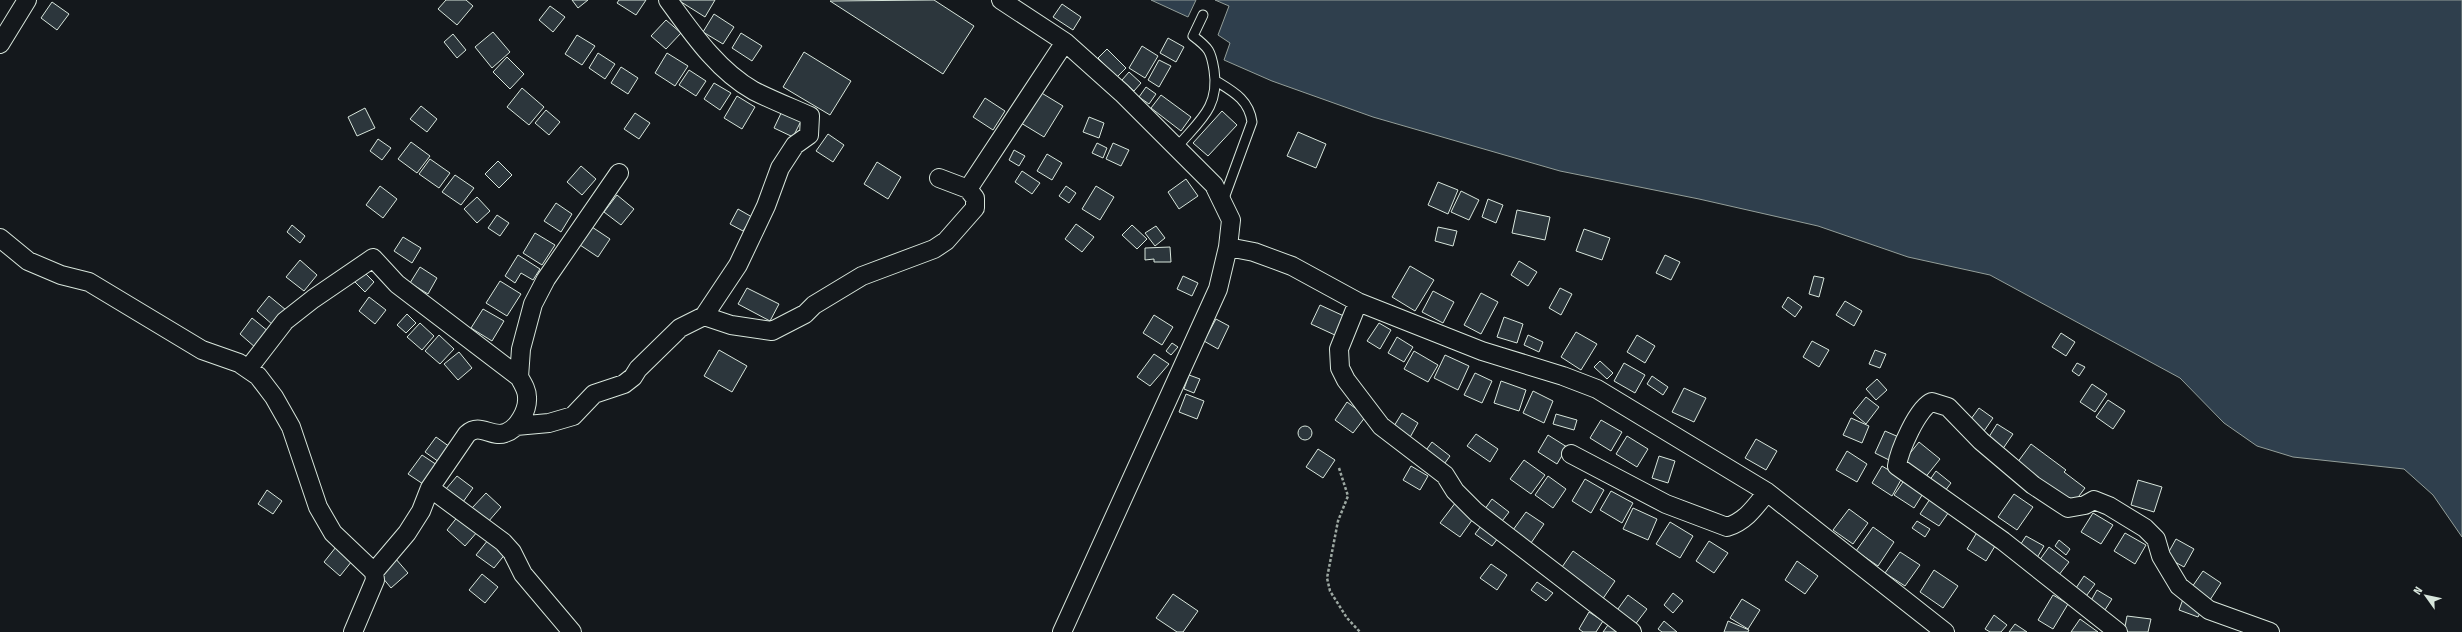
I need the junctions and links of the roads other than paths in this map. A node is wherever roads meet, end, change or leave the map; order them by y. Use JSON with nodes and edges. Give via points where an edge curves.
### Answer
{"nodes":[{"id":1,"x":27,"y":0,"type":"edge"},
{"id":2,"x":668,"y":0,"type":"edge"},
{"id":3,"x":1001,"y":0,"type":"edge"},
{"id":4,"x":1203,"y":15,"type":"dead end"},
{"id":5,"x":1065,"y":42,"type":"junction"},
{"id":6,"x":0,"y":44,"type":"edge"},
{"id":7,"x":1216,"y":81,"type":"junction"},
{"id":8,"x":1178,"y":146,"type":"junction"},
{"id":9,"x":618,"y":173,"type":"dead end"},
{"id":10,"x":939,"y":178,"type":"dead end"},
{"id":11,"x":968,"y":189,"type":"junction"},
{"id":12,"x":1223,"y":201,"type":"junction"},
{"id":13,"x":0,"y":238,"type":"edge"},
{"id":14,"x":1228,"y":246,"type":"junction"},
{"id":15,"x":1358,"y":302,"type":"junction"},
{"id":16,"x":704,"y":316,"type":"junction"},
{"id":17,"x":248,"y":369,"type":"junction"},
{"id":18,"x":519,"y":377,"type":"junction"},
{"id":19,"x":516,"y":426,"type":"junction"},
{"id":20,"x":1571,"y":454,"type":"dead end"},
{"id":21,"x":430,"y":488,"type":"junction"},
{"id":22,"x":1767,"y":492,"type":"junction"},
{"id":23,"x":374,"y":572,"type":"junction"},
{"id":24,"x":353,"y":632,"type":"edge"},
{"id":25,"x":572,"y":632,"type":"edge"},
{"id":26,"x":1062,"y":632,"type":"edge"},
{"id":27,"x":1632,"y":632,"type":"edge"},
{"id":28,"x":1945,"y":632,"type":"edge"},
{"id":29,"x":2118,"y":632,"type":"edge"},
{"id":30,"x":2270,"y":632,"type":"edge"}],
"edges":[{"from":1,"to":6,"type":"street"},
{"from":2,"to":16,"type":"street","via":[[715,60],[734,76],[754,90],[810,116],[810,135],[795,146],[780,168],[766,206],[741,259]]},
{"from":3,"to":5,"type":"street"},
{"from":4,"to":7,"type":"lane","via":[[1193,36],[1211,53]]},
{"from":5,"to":8,"type":"street"},
{"from":5,"to":11,"type":"street"},
{"from":7,"to":8,"type":"lane","via":[[1215,98],[1208,110]]},
{"from":7,"to":12,"type":"lane","via":[[1242,97],[1251,111],[1252,122]]},
{"from":8,"to":12,"type":"street","via":[[1214,185]]},
{"from":9,"to":18,"type":"street","via":[[546,279],[533,304],[521,349]]},
{"from":10,"to":11,"type":"street"},
{"from":11,"to":16,"type":"street","via":[[975,198],[975,208],[946,241],[934,249],[862,276],[814,305],[805,314],[772,331],[731,325]]},
{"from":12,"to":14,"type":"street","via":[[1231,220]]},
{"from":13,"to":17,"type":"street","via":[[28,261],[61,275],[89,282],[123,300],[202,350],[239,363]]},
{"from":14,"to":15,"type":"street","via":[[1254,252],[1292,266]]},
{"from":14,"to":26,"type":"street","via":[[1218,289]]},
{"from":15,"to":22,"type":"street","via":[[1482,351],[1597,389]]},
{"from":15,"to":27,"type":"street","via":[[1339,349],[1340,368],[1346,380],[1381,426],[1445,475],[1452,487],[1476,512]]},
{"from":16,"to":19,"type":"street","via":[[680,328],[624,384],[594,394],[573,416],[549,423]]},
{"from":17,"to":18,"type":"street","via":[[285,321],[373,258],[397,284]]},
{"from":17,"to":23,"type":"street","via":[[258,376],[274,397],[291,427],[318,507],[332,533]]},
{"from":18,"to":19,"type":"street","via":[[528,398],[524,414]]},
{"from":19,"to":21,"type":"street","via":[[506,433],[497,434],[473,429],[452,453]]},
{"from":20,"to":22,"type":"street","via":[[1666,504],[1727,527],[1735,525],[1750,514]]},
{"from":21,"to":23,"type":"street","via":[[421,512],[407,533]]},
{"from":21,"to":25,"type":"street","via":[[503,542],[512,552],[523,574]]},
{"from":22,"to":28,"type":"street"},
{"from":23,"to":24,"type":"street","via":[[375,580]]},
{"from":29,"to":30,"type":"street","via":[[2003,541],[1897,466],[1904,442],[1925,406],[1932,402],[1948,407],[1980,441],[2033,485],[2068,508],[2094,500],[2145,528],[2156,539],[2161,556],[2179,586],[2209,610]]}]}
